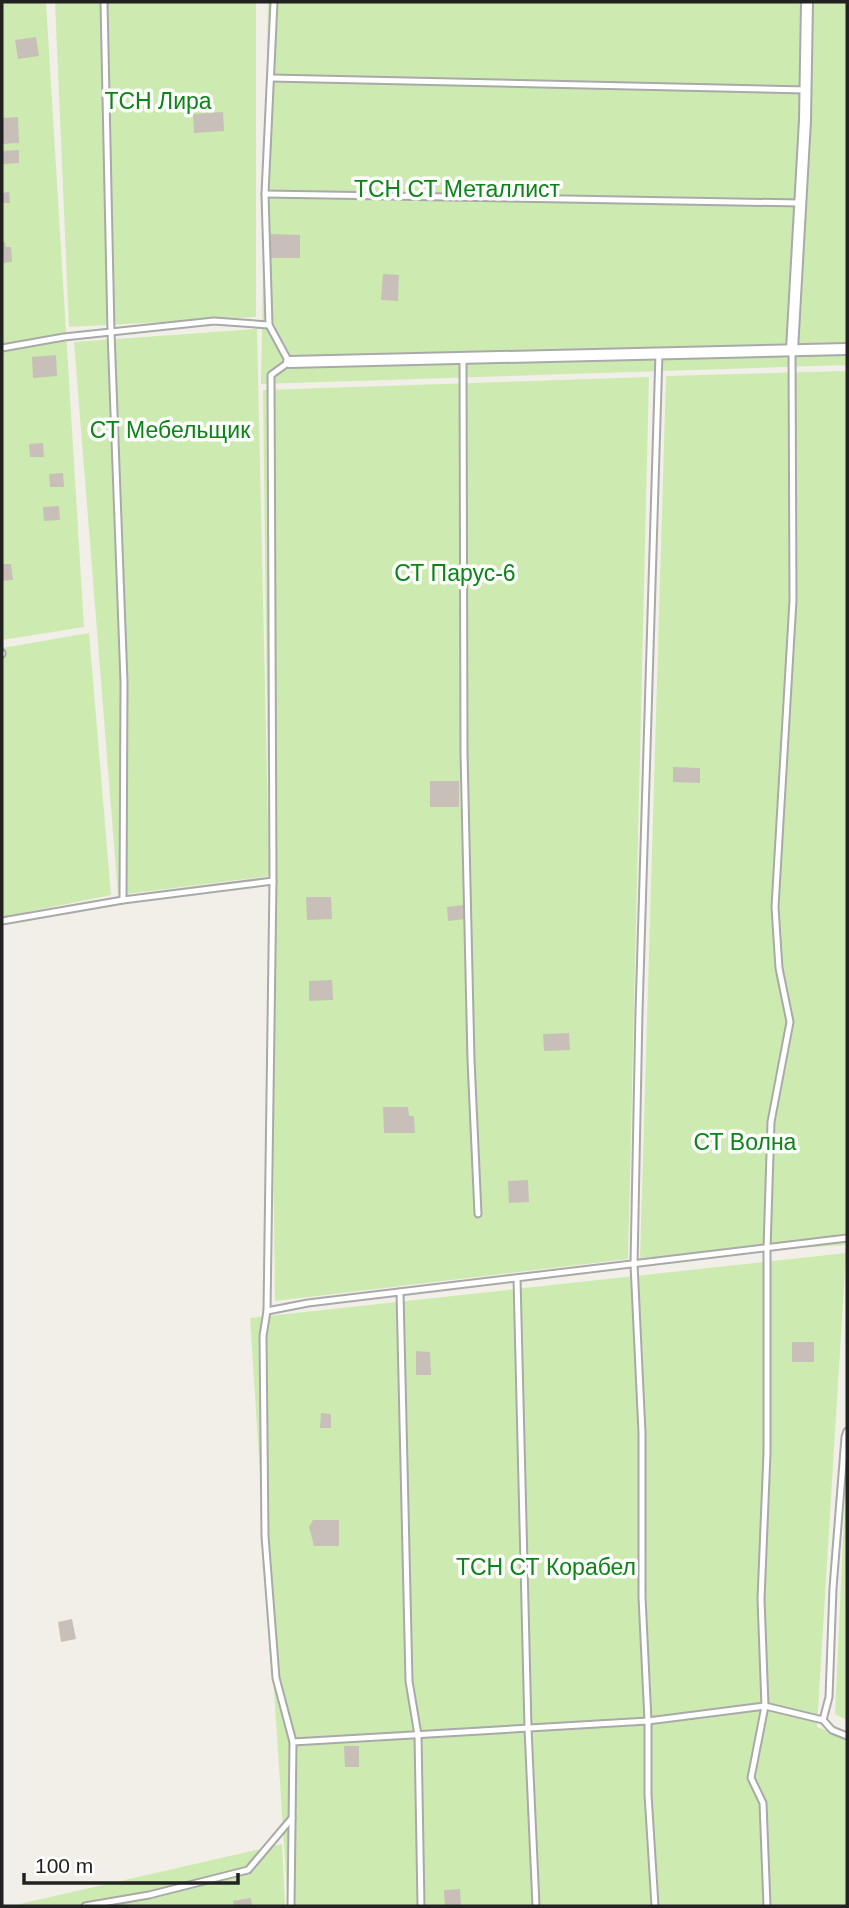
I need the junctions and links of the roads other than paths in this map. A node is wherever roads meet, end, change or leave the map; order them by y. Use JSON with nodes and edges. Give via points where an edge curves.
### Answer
{"nodes":[{"id":1,"x":104,"y":2,"type":"edge"},
{"id":2,"x":274,"y":2,"type":"edge"},
{"id":3,"x":807,"y":2,"type":"edge"},
{"id":4,"x":271,"y":78,"type":"junction"},
{"id":5,"x":806,"y":90,"type":"junction"},
{"id":6,"x":265,"y":194,"type":"junction"},
{"id":7,"x":800,"y":204,"type":"junction"},
{"id":8,"x":269,"y":325,"type":"junction"},
{"id":9,"x":111,"y":332,"type":"junction"},
{"id":10,"x":2,"y":348,"type":"edge"},
{"id":11,"x":847,"y":349,"type":"edge"},
{"id":12,"x":792,"y":350,"type":"junction"},
{"id":13,"x":659,"y":354,"type":"junction"},
{"id":14,"x":463,"y":358,"type":"junction"},
{"id":15,"x":289,"y":362,"type":"junction"},
{"id":16,"x":273,"y":881,"type":"junction"},
{"id":17,"x":123,"y":900,"type":"junction"},
{"id":18,"x":2,"y":921,"type":"edge"},
{"id":19,"x":478,"y":1214,"type":"dead end"},
{"id":20,"x":847,"y":1238,"type":"edge"},
{"id":21,"x":767,"y":1249,"type":"junction"},
{"id":22,"x":634,"y":1264,"type":"junction"},
{"id":23,"x":517,"y":1278,"type":"junction"},
{"id":24,"x":400,"y":1292,"type":"junction"},
{"id":25,"x":267,"y":1311,"type":"junction"},
{"id":26,"x":847,"y":1432,"type":"edge"},
{"id":27,"x":765,"y":1706,"type":"junction"},
{"id":28,"x":823,"y":1720,"type":"junction"},
{"id":29,"x":648,"y":1721,"type":"junction"},
{"id":30,"x":528,"y":1728,"type":"junction"},
{"id":31,"x":418,"y":1735,"type":"junction"},
{"id":32,"x":847,"y":1736,"type":"edge"},
{"id":33,"x":293,"y":1742,"type":"junction"},
{"id":34,"x":292,"y":1818,"type":"junction"},
{"id":35,"x":85,"y":1906,"type":"edge"},
{"id":36,"x":291,"y":1906,"type":"edge"},
{"id":37,"x":421,"y":1906,"type":"edge"},
{"id":38,"x":536,"y":1906,"type":"edge"},
{"id":39,"x":655,"y":1906,"type":"edge"},
{"id":40,"x":767,"y":1906,"type":"edge"}],
"edges":[{"from":1,"to":9,"type":"lane"},
{"from":2,"to":4,"type":"lane"},
{"from":3,"to":5,"type":"street"},
{"from":4,"to":5,"type":"lane"},
{"from":4,"to":6,"type":"lane"},
{"from":5,"to":7,"type":"street"},
{"from":6,"to":7,"type":"lane"},
{"from":6,"to":8,"type":"lane"},
{"from":7,"to":12,"type":"street"},
{"from":8,"to":9,"type":"lane","via":[[214,321]]},
{"from":8,"to":15,"type":"lane"},
{"from":9,"to":10,"type":"lane"},
{"from":9,"to":17,"type":"lane","via":[[124,682]]},
{"from":11,"to":12,"type":"street"},
{"from":12,"to":13,"type":"street"},
{"from":12,"to":21,"type":"lane","via":[[793,600],[775,907],[779,968],[790,1021],[771,1122]]},
{"from":13,"to":14,"type":"street"},
{"from":13,"to":22,"type":"lane"},
{"from":14,"to":15,"type":"street"},
{"from":14,"to":19,"type":"lane","via":[[464,753]]},
{"from":15,"to":16,"type":"lane","via":[[271,375]]},
{"from":16,"to":17,"type":"lane"},
{"from":16,"to":25,"type":"lane"},
{"from":17,"to":18,"type":"lane"},
{"from":20,"to":21,"type":"lane"},
{"from":21,"to":22,"type":"lane"},
{"from":21,"to":27,"type":"lane","via":[[761,1599]]},
{"from":22,"to":23,"type":"lane"},
{"from":22,"to":29,"type":"lane"},
{"from":23,"to":24,"type":"lane"},
{"from":23,"to":30,"type":"lane"},
{"from":24,"to":25,"type":"lane"},
{"from":24,"to":31,"type":"lane","via":[[409,1681]]},
{"from":25,"to":33,"type":"lane","via":[[263,1335],[265,1536],[276,1678]]},
{"from":26,"to":28,"type":"lane","via":[[829,1697]]},
{"from":27,"to":28,"type":"lane"},
{"from":27,"to":29,"type":"lane"},
{"from":27,"to":40,"type":"lane","via":[[751,1777],[763,1803]]},
{"from":28,"to":32,"type":"lane"},
{"from":29,"to":30,"type":"lane"},
{"from":29,"to":39,"type":"lane"},
{"from":30,"to":31,"type":"lane"},
{"from":30,"to":38,"type":"lane"},
{"from":31,"to":33,"type":"lane"},
{"from":31,"to":37,"type":"lane"},
{"from":33,"to":34,"type":"lane"},
{"from":34,"to":35,"type":"lane","via":[[248,1870]]},
{"from":34,"to":36,"type":"lane"}]}
